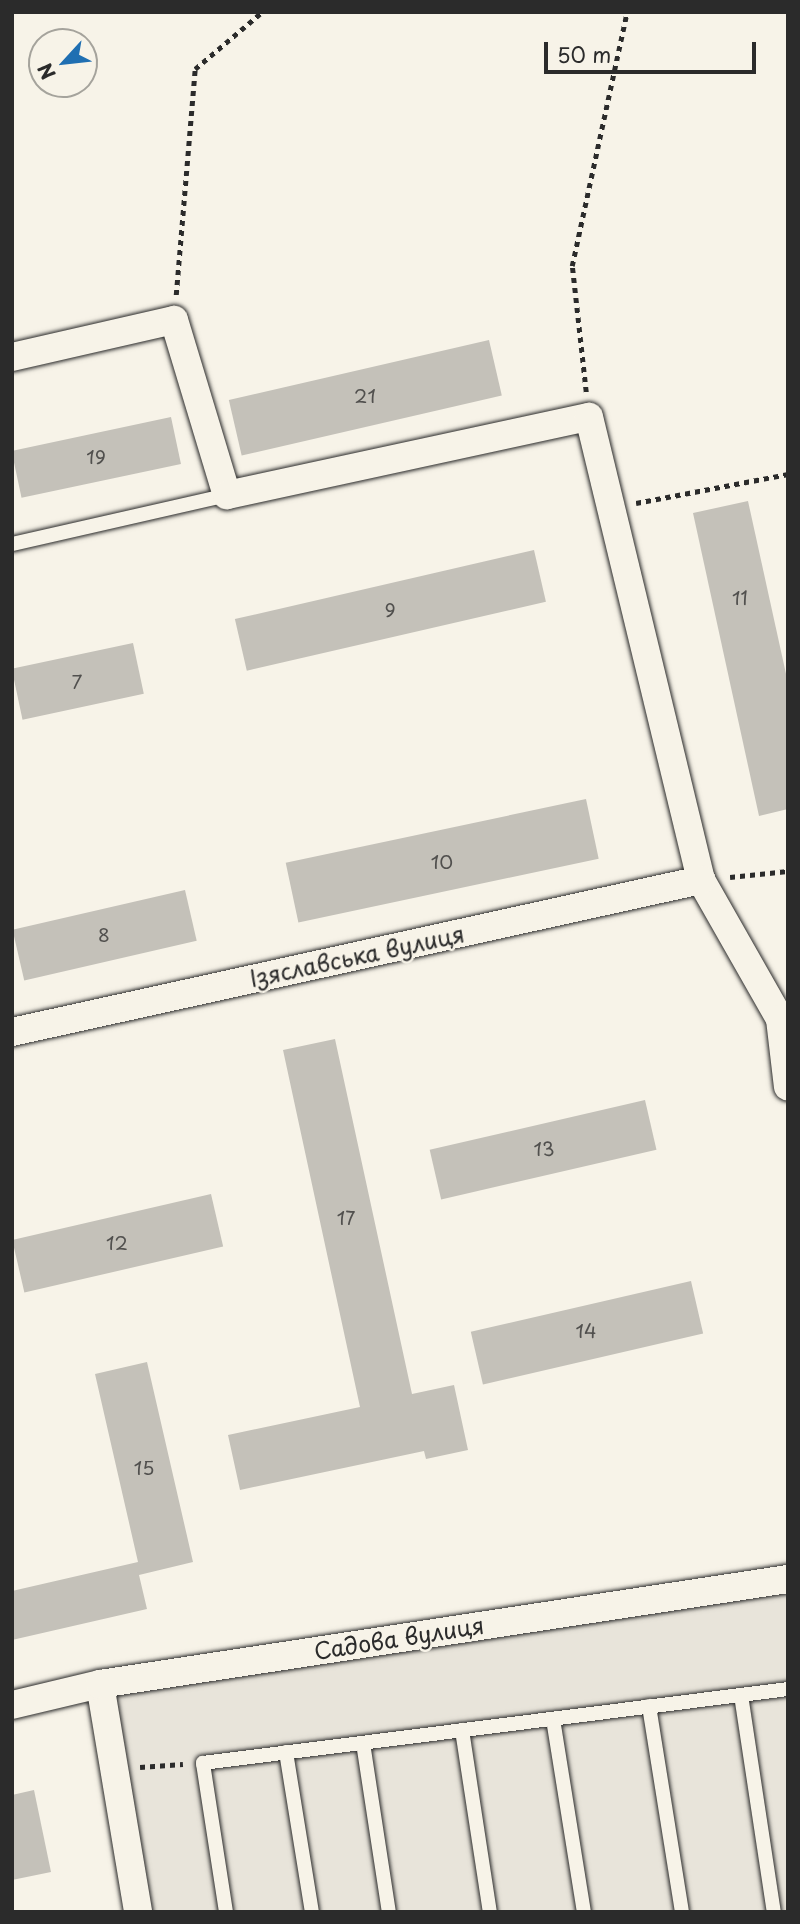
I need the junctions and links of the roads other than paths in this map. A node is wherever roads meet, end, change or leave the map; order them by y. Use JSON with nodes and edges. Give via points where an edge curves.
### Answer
{"nodes":[{"id":1,"x":12,"y":357,"type":"edge"},
{"id":2,"x":227,"y":495,"type":"junction"},
{"id":3,"x":12,"y":544,"type":"edge"},
{"id":4,"x":701,"y":880,"type":"junction"},
{"id":5,"x":12,"y":1032,"type":"edge"},
{"id":6,"x":788,"y":1087,"type":"edge"},
{"id":7,"x":788,"y":1579,"type":"edge"},
{"id":8,"x":100,"y":1684,"type":"junction"},
{"id":9,"x":788,"y":1689,"type":"edge"},
{"id":10,"x":741,"y":1695,"type":"junction"},
{"id":11,"x":12,"y":1704,"type":"edge"},
{"id":12,"x":649,"y":1706,"type":"junction"},
{"id":13,"x":553,"y":1719,"type":"junction"},
{"id":14,"x":462,"y":1730,"type":"junction"},
{"id":15,"x":363,"y":1742,"type":"junction"},
{"id":16,"x":286,"y":1752,"type":"junction"},
{"id":17,"x":138,"y":1912,"type":"edge"},
{"id":18,"x":226,"y":1912,"type":"edge"},
{"id":19,"x":312,"y":1912,"type":"edge"},
{"id":20,"x":389,"y":1912,"type":"edge"},
{"id":21,"x":490,"y":1912,"type":"edge"},
{"id":22,"x":584,"y":1912,"type":"edge"},
{"id":23,"x":682,"y":1912,"type":"edge"},
{"id":24,"x":774,"y":1912,"type":"edge"}],
"edges":[{"from":1,"to":2,"type":"street","via":[[174,320]]},
{"from":2,"to":3,"type":"lane"},
{"from":2,"to":4,"type":"street","via":[[589,417]]},
{"from":4,"to":5,"type":"street","name":"Ізяславська вулиця"},
{"from":4,"to":6,"type":"street","via":[[780,1019]]},
{"from":7,"to":8,"type":"street","name":"Садова вулиця"},
{"from":8,"to":11,"type":"street","name":"Садова вулиця"},
{"from":8,"to":17,"type":"street"},
{"from":9,"to":10,"type":"lane"},
{"from":10,"to":12,"type":"lane"},
{"from":10,"to":24,"type":"lane"},
{"from":12,"to":13,"type":"lane"},
{"from":12,"to":23,"type":"lane"},
{"from":13,"to":14,"type":"lane"},
{"from":13,"to":22,"type":"lane"},
{"from":14,"to":15,"type":"lane"},
{"from":14,"to":21,"type":"lane"},
{"from":15,"to":16,"type":"lane"},
{"from":15,"to":20,"type":"lane"},
{"from":16,"to":18,"type":"lane","via":[[203,1763]]},
{"from":16,"to":19,"type":"lane"}]}
